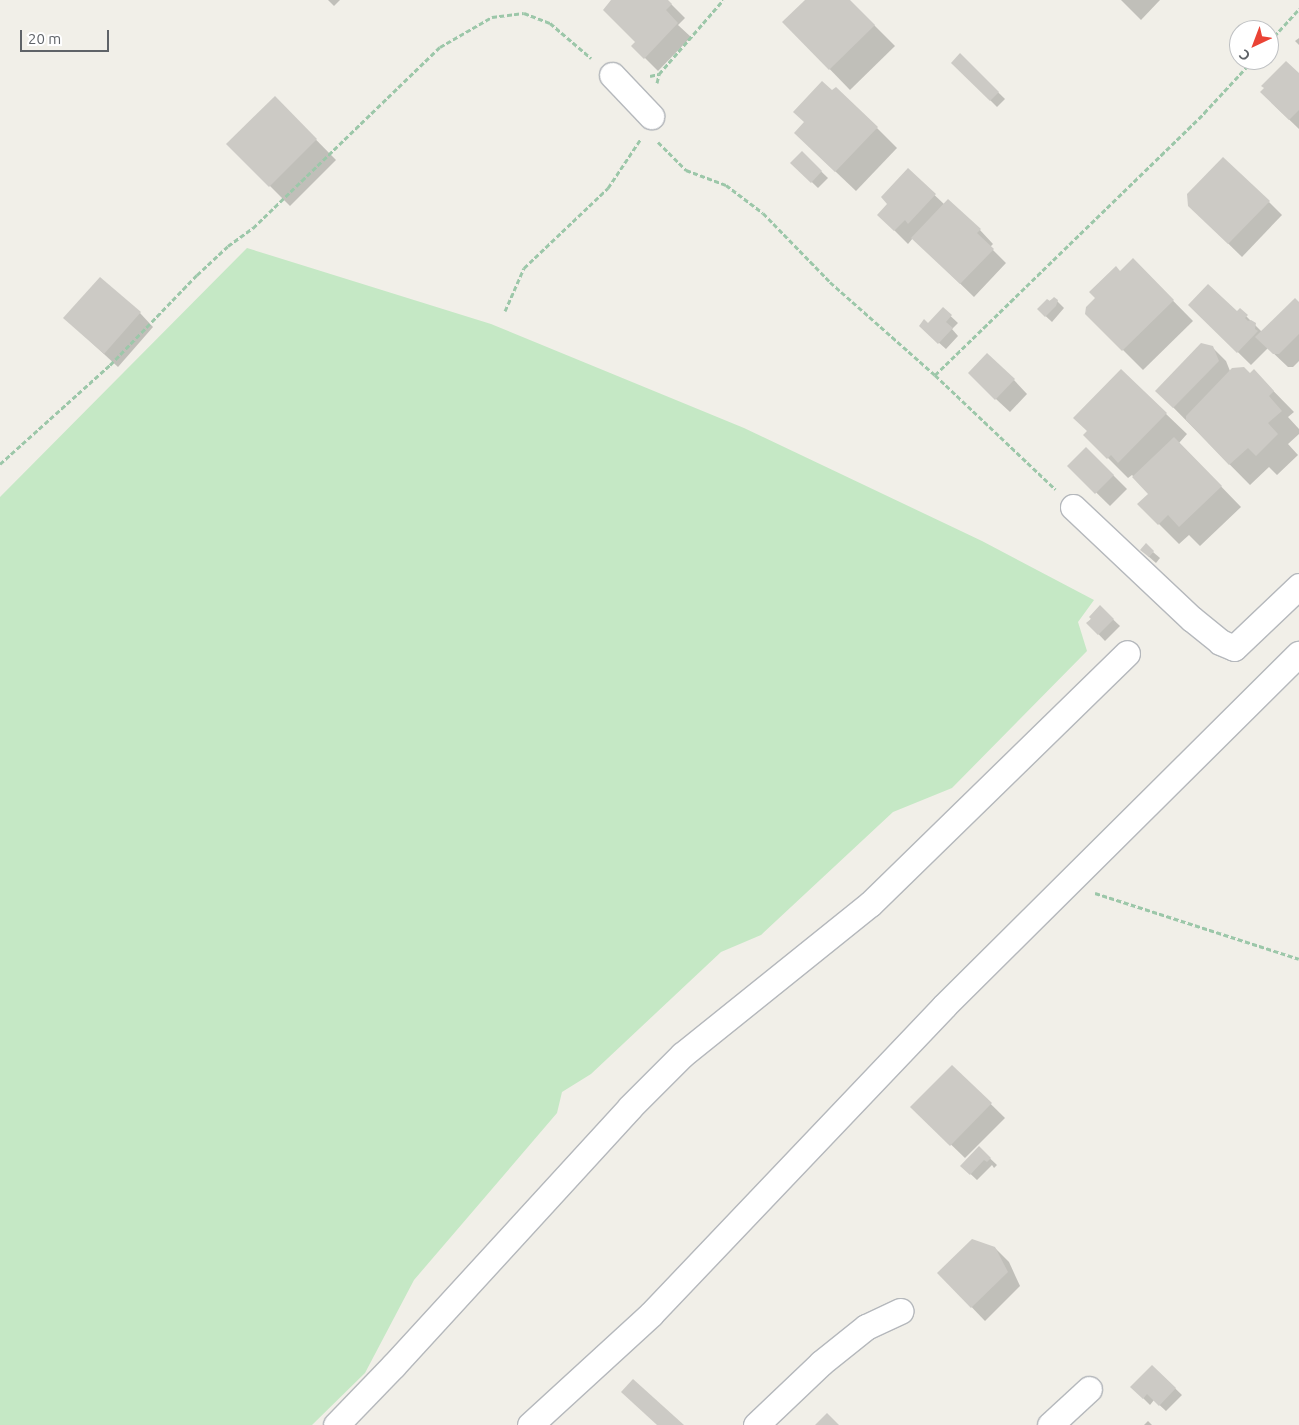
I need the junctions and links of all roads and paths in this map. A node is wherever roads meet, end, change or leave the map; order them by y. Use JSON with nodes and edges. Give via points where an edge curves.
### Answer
{"nodes":[{"id":1,"x":723,"y":0,"type":"edge"},
{"id":2,"x":1299,"y":9,"type":"edge"},
{"id":3,"x":1279,"y":31,"type":"edge"},
{"id":4,"x":1244,"y":70,"type":"edge"},
{"id":5,"x":659,"y":74,"type":"junction"},
{"id":6,"x":612,"y":75,"type":"junction"},
{"id":7,"x":651,"y":120,"type":"junction"},
{"id":8,"x":505,"y":311,"type":"dead end"},
{"id":9,"x":935,"y":375,"type":"junction"},
{"id":10,"x":0,"y":464,"type":"edge"},
{"id":11,"x":1073,"y":507,"type":"joint"},
{"id":12,"x":1299,"y":586,"type":"edge"},
{"id":13,"x":1127,"y":653,"type":"dead end"},
{"id":14,"x":1299,"y":654,"type":"edge"},
{"id":15,"x":1072,"y":881,"type":"junction"},
{"id":16,"x":1299,"y":960,"type":"edge"},
{"id":17,"x":900,"y":1311,"type":"dead end"},
{"id":18,"x":1089,"y":1389,"type":"dead end"},
{"id":19,"x":336,"y":1425,"type":"edge"},
{"id":20,"x":530,"y":1425,"type":"edge"},
{"id":21,"x":756,"y":1425,"type":"edge"},
{"id":22,"x":1050,"y":1425,"type":"edge"}],
"edges":[{"from":1,"to":5,"type":"path"},
{"from":2,"to":3,"type":"path"},
{"from":4,"to":9,"type":"path","via":[[1204,113]]},
{"from":5,"to":6,"type":"path","via":[[630,81]]},
{"from":5,"to":7,"type":"path"},
{"from":6,"to":7,"type":"street"},
{"from":6,"to":10,"type":"path","via":[[550,23],[524,13],[492,17],[440,47],[253,228],[197,275],[110,365]]},
{"from":7,"to":8,"type":"path","via":[[608,188],[524,268]]},
{"from":7,"to":9,"type":"path","via":[[658,143],[674,160],[686,170],[726,186],[763,213],[830,282]]},
{"from":9,"to":11,"type":"path"},
{"from":11,"to":12,"type":"street","via":[[1192,619],[1220,642],[1234,648]]},
{"from":13,"to":19,"type":"street","via":[[870,904],[682,1055]]},
{"from":14,"to":15,"type":"street"},
{"from":15,"to":16,"type":"path","via":[[1103,897]]},
{"from":15,"to":20,"type":"street","via":[[944,1006],[651,1314]]},
{"from":17,"to":21,"type":"street","via":[[866,1327],[821,1363]]},
{"from":18,"to":22,"type":"street"}]}
